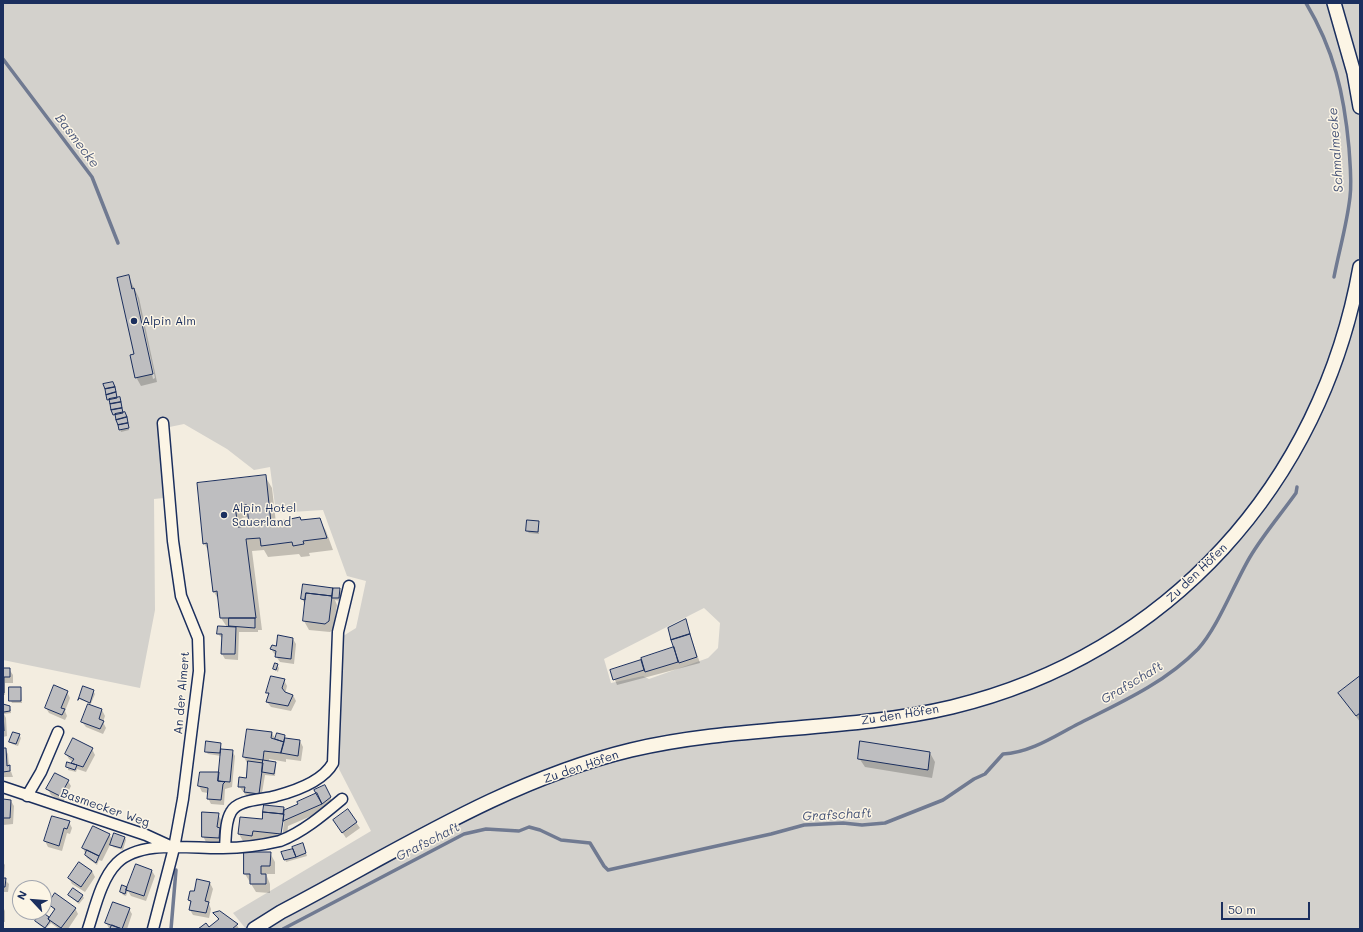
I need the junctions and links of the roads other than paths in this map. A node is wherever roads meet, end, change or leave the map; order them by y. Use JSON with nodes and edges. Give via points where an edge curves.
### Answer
{"nodes":[{"id":1,"x":1334,"y":3,"type":"edge"},
{"id":2,"x":1360,"y":107,"type":"edge"},
{"id":3,"x":1360,"y":267,"type":"edge"},
{"id":4,"x":163,"y":423,"type":"dead end"},
{"id":5,"x":349,"y":586,"type":"dead end"},
{"id":6,"x":58,"y":732,"type":"dead end"},
{"id":7,"x":3,"y":787,"type":"edge"},
{"id":8,"x":27,"y":796,"type":"junction"},
{"id":9,"x":342,"y":799,"type":"dead end"},
{"id":10,"x":174,"y":848,"type":"junction"},
{"id":11,"x":225,"y":848,"type":"junction"},
{"id":12,"x":88,"y":929,"type":"edge"},
{"id":13,"x":153,"y":929,"type":"edge"},
{"id":14,"x":254,"y":929,"type":"edge"}],
"edges":[{"from":1,"to":2,"type":"street","via":[[1351,60]]},
{"from":3,"to":14,"type":"street","name":"Zu den Höfen","via":[[1355,298],[1329,381],[1302,439],[1268,494],[1218,555],[1174,596],[1096,650],[1030,681],[953,707],[870,721],[685,740],[630,750],[588,763],[534,782],[473,809]]},
{"from":4,"to":10,"type":"street","name":"An der Almert","via":[[178,580],[199,648],[195,710]]},
{"from":5,"to":11,"type":"street","via":[[338,632],[333,763],[319,778],[304,785],[234,808],[228,817]]},
{"from":6,"to":8,"type":"street","via":[[41,772]]},
{"from":7,"to":8,"type":"street","name":"Basmecker Weg"},
{"from":8,"to":10,"type":"street","name":"Basmecker Weg","via":[[146,835]]},
{"from":9,"to":11,"type":"street","via":[[318,819],[289,837],[272,843]]},
{"from":10,"to":11,"type":"street"},
{"from":10,"to":12,"type":"street","via":[[144,849],[117,862],[103,889]]},
{"from":10,"to":13,"type":"street","name":"An der Almert"}]}
